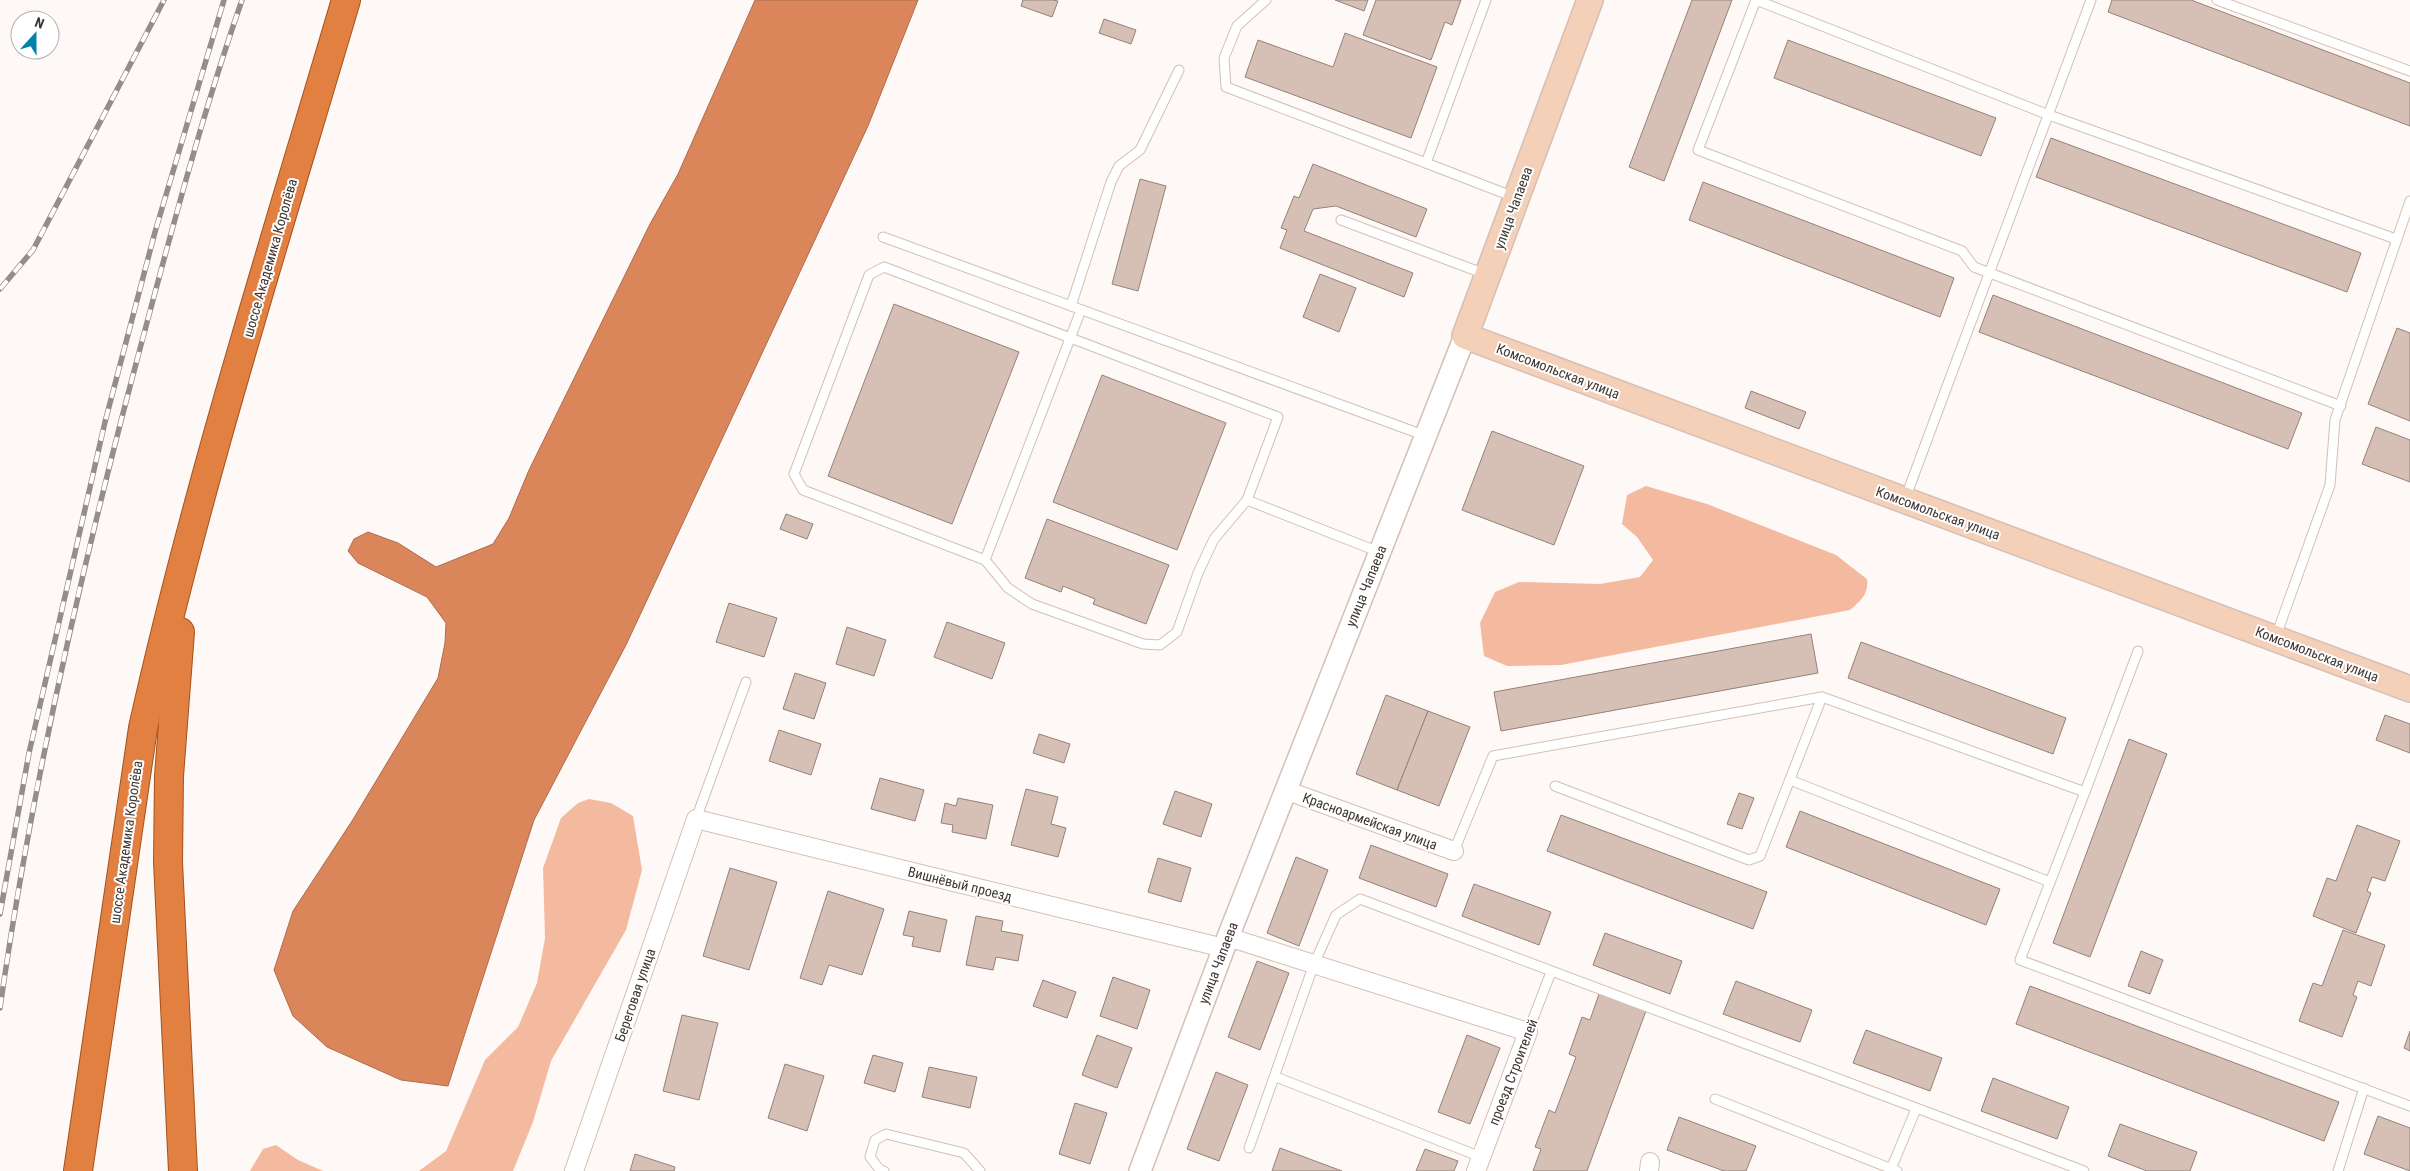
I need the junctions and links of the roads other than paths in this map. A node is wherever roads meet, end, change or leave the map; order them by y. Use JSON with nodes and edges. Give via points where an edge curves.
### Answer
{"nodes":[{"id":1,"x":346,"y":0,"type":"edge"},
{"id":2,"x":1266,"y":0,"type":"edge"},
{"id":3,"x":1486,"y":0,"type":"edge"},
{"id":4,"x":1590,"y":0,"type":"edge"},
{"id":5,"x":1756,"y":0,"type":"edge"},
{"id":6,"x":2091,"y":0,"type":"edge"},
{"id":7,"x":2217,"y":0,"type":"edge"},
{"id":8,"x":1179,"y":70,"type":"dead end"},
{"id":9,"x":2410,"y":71,"type":"edge"},
{"id":10,"x":2049,"y":115,"type":"junction"},
{"id":11,"x":1426,"y":163,"type":"junction"},
{"id":12,"x":1516,"y":198,"type":"junction"},
{"id":13,"x":2410,"y":201,"type":"edge"},
{"id":14,"x":1341,"y":220,"type":"dead end"},
{"id":15,"x":883,"y":237,"type":"dead end"},
{"id":16,"x":2396,"y":239,"type":"junction"},
{"id":17,"x":1990,"y":273,"type":"junction"},
{"id":18,"x":1488,"y":276,"type":"junction"},
{"id":19,"x":1072,"y":306,"type":"junction"},
{"id":20,"x":1081,"y":310,"type":"junction"},
{"id":21,"x":1465,"y":336,"type":"junction"},
{"id":22,"x":1070,"y":339,"type":"junction"},
{"id":23,"x":2341,"y":406,"type":"junction"},
{"id":24,"x":1426,"y":436,"type":"junction"},
{"id":25,"x":1247,"y":500,"type":"junction"},
{"id":26,"x":1905,"y":501,"type":"junction"},
{"id":27,"x":196,"y":516,"type":"junction"},
{"id":28,"x":1380,"y":552,"type":"junction"},
{"id":29,"x":985,"y":560,"type":"junction"},
{"id":30,"x":2276,"y":637,"type":"junction"},
{"id":31,"x":2138,"y":651,"type":"dead end"},
{"id":32,"x":746,"y":682,"type":"dead end"},
{"id":33,"x":2410,"y":689,"type":"edge"},
{"id":34,"x":1822,"y":697,"type":"junction"},
{"id":35,"x":1790,"y":780,"type":"junction"},
{"id":36,"x":1555,"y":786,"type":"dead end"},
{"id":37,"x":1285,"y":790,"type":"junction"},
{"id":38,"x":2085,"y":792,"type":"junction"},
{"id":39,"x":696,"y":819,"type":"junction"},
{"id":40,"x":1454,"y":851,"type":"joint"},
{"id":41,"x":2050,"y":882,"type":"junction"},
{"id":42,"x":1226,"y":943,"type":"junction"},
{"id":43,"x":1314,"y":964,"type":"junction"},
{"id":44,"x":1550,"y":972,"type":"junction"},
{"id":45,"x":1528,"y":1032,"type":"junction"},
{"id":46,"x":1276,"y":1077,"type":"junction"},
{"id":47,"x":2364,"y":1088,"type":"junction"},
{"id":48,"x":1715,"y":1099,"type":"dead end"},
{"id":49,"x":2410,"y":1106,"type":"edge"},
{"id":50,"x":1916,"y":1109,"type":"junction"},
{"id":51,"x":1249,"y":1148,"type":"dead end"},
{"id":52,"x":1478,"y":1164,"type":"edge"},
{"id":53,"x":2072,"y":1169,"type":"edge"},
{"id":54,"x":1894,"y":1170,"type":"edge"},
{"id":55,"x":78,"y":1171,"type":"edge"},
{"id":56,"x":183,"y":1171,"type":"edge"},
{"id":57,"x":574,"y":1171,"type":"edge"},
{"id":58,"x":884,"y":1171,"type":"edge"},
{"id":59,"x":980,"y":1171,"type":"edge"},
{"id":60,"x":1140,"y":1171,"type":"edge"},
{"id":61,"x":2084,"y":1171,"type":"edge"},
{"id":62,"x":2338,"y":1171,"type":"edge"}],
"edges":[{"from":1,"to":27,"type":"highway","name":"шоссе Академика Королёва"},
{"from":2,"to":11,"type":"lane","via":[[1237,26],[1224,58],[1226,87]]},
{"from":3,"to":11,"type":"lane"},
{"from":4,"to":12,"type":"main road","name":"улица Чапаева"},
{"from":5,"to":10,"type":"lane"},
{"from":5,"to":17,"type":"lane","via":[[1698,150],[1962,251],[1974,267]]},
{"from":6,"to":10,"type":"lane"},
{"from":7,"to":9,"type":"lane"},
{"from":8,"to":19,"type":"lane","via":[[1140,150],[1119,166],[1111,182]]},
{"from":10,"to":16,"type":"lane"},
{"from":10,"to":17,"type":"lane"},
{"from":11,"to":12,"type":"lane"},
{"from":12,"to":18,"type":"main road","name":"улица Чапаева"},
{"from":13,"to":16,"type":"lane"},
{"from":14,"to":18,"type":"lane"},
{"from":15,"to":19,"type":"lane"},
{"from":16,"to":23,"type":"lane"},
{"from":17,"to":23,"type":"lane"},
{"from":17,"to":26,"type":"lane"},
{"from":18,"to":21,"type":"main road","name":"улица Чапаева"},
{"from":19,"to":20,"type":"lane"},
{"from":20,"to":22,"type":"lane"},
{"from":20,"to":24,"type":"lane"},
{"from":21,"to":24,"type":"street","name":"улица Чапаева"},
{"from":21,"to":26,"type":"main road","name":"Комсомольская улица"},
{"from":22,"to":25,"type":"lane","via":[[1278,417]]},
{"from":22,"to":29,"type":"lane"},
{"from":22,"to":29,"type":"lane","via":[[884,267],[869,275],[794,474],[804,490]]},
{"from":23,"to":30,"type":"lane","via":[[2335,420],[2330,485]]},
{"from":24,"to":28,"type":"street","name":"улица Чапаева"},
{"from":25,"to":28,"type":"lane"},
{"from":25,"to":29,"type":"lane","via":[[1214,539],[1177,632],[1160,645],[1143,644],[1032,604],[1008,588]]},
{"from":26,"to":30,"type":"main road","name":"Комсомольская улица"},
{"from":27,"to":55,"type":"highway","name":"шоссе Академика Королёва","via":[[143,728]]},
{"from":27,"to":56,"type":"highway","name":"шоссе Академика Королёва","via":[[185,579],[169,776],[168,862]]},
{"from":28,"to":37,"type":"street","name":"улица Чапаева"},
{"from":30,"to":33,"type":"main road","name":"Комсомольская улица"},
{"from":31,"to":38,"type":"lane"},
{"from":32,"to":39,"type":"lane"},
{"from":34,"to":35,"type":"lane"},
{"from":34,"to":38,"type":"lane"},
{"from":34,"to":40,"type":"lane","via":[[1493,756]]},
{"from":35,"to":36,"type":"lane","via":[[1760,856],[1749,860]]},
{"from":35,"to":41,"type":"lane"},
{"from":37,"to":40,"type":"street","name":"Красноармейская улица"},
{"from":37,"to":42,"type":"street","name":"улица Чапаева"},
{"from":38,"to":41,"type":"lane"},
{"from":39,"to":42,"type":"street","name":"Вишнёвый проезд"},
{"from":39,"to":57,"type":"street","name":"Береговая улица"},
{"from":41,"to":47,"type":"lane","via":[[2020,960]]},
{"from":42,"to":43,"type":"street","name":"Вишнёвый проезд"},
{"from":42,"to":60,"type":"street","name":"улица Чапаева"},
{"from":43,"to":44,"type":"lane","via":[[1336,915],[1360,899]]},
{"from":43,"to":45,"type":"street","name":"Вишнёвый проезд"},
{"from":43,"to":46,"type":"lane"},
{"from":44,"to":45,"type":"lane","name":"проезд Строителей"},
{"from":44,"to":50,"type":"lane"},
{"from":45,"to":52,"type":"street","name":"проезд Строителей"},
{"from":46,"to":51,"type":"lane"},
{"from":46,"to":52,"type":"lane"},
{"from":47,"to":49,"type":"lane"},
{"from":47,"to":62,"type":"lane"},
{"from":48,"to":54,"type":"lane"},
{"from":50,"to":53,"type":"lane"},
{"from":50,"to":54,"type":"lane"},
{"from":53,"to":61,"type":"lane"},
{"from":58,"to":59,"type":"lane","via":[[870,1157],[875,1140],[886,1134],[964,1153]]}]}
